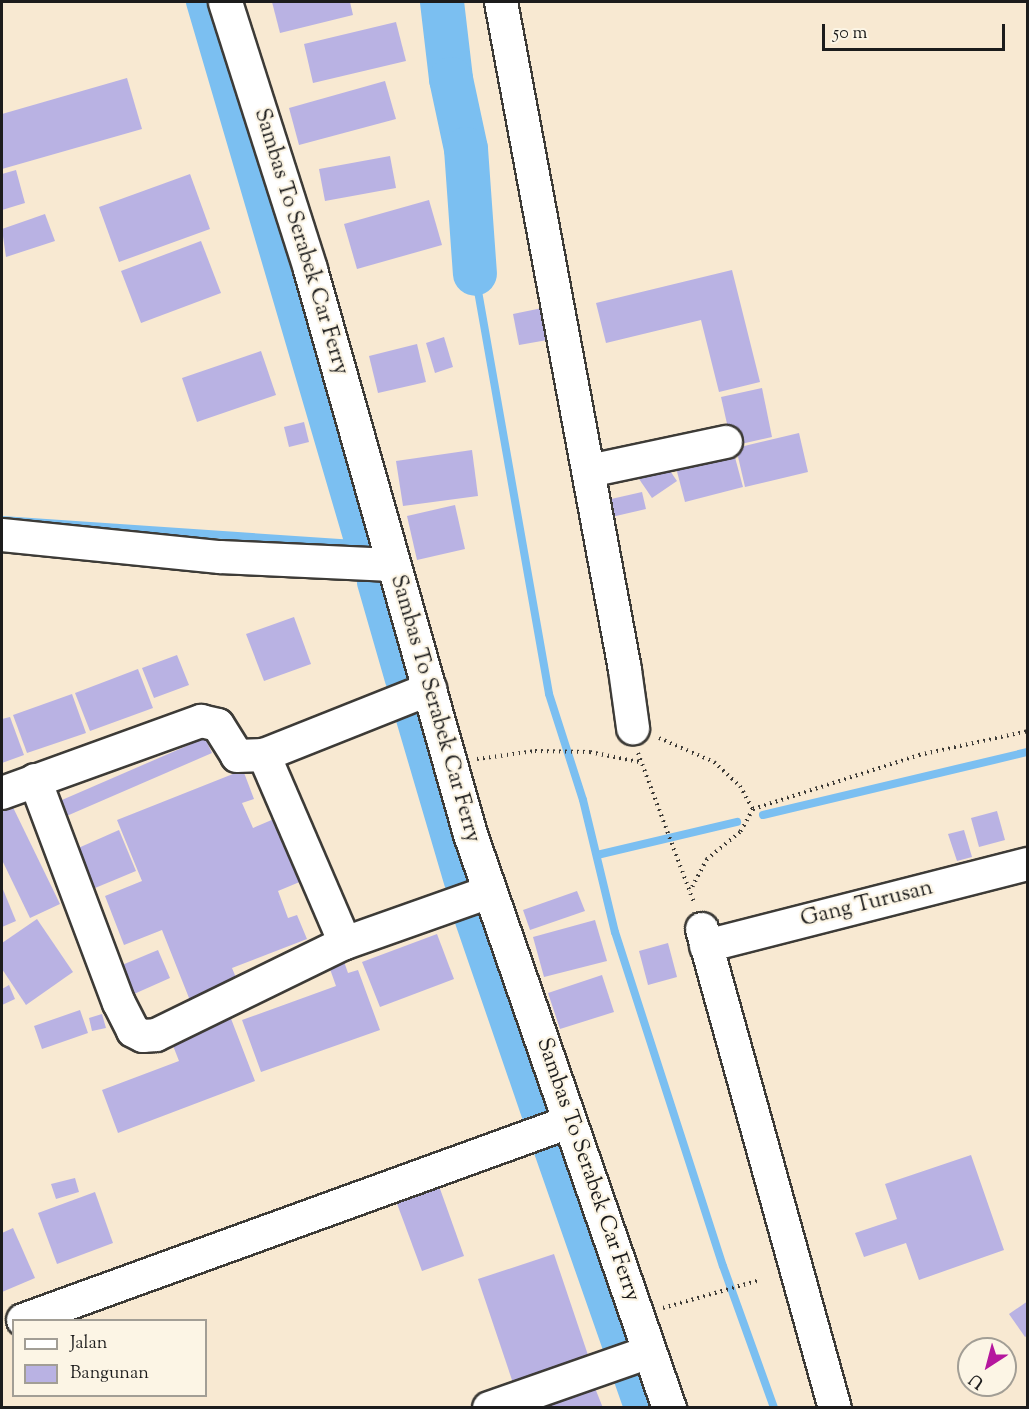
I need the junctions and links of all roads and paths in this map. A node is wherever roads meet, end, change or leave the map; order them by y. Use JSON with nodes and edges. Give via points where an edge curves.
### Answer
{"nodes":[{"id":1,"x":225,"y":2,"type":"edge"},
{"id":2,"x":501,"y":2,"type":"edge"},
{"id":3,"x":726,"y":442,"type":"dead end"},
{"id":4,"x":589,"y":471,"type":"junction"},
{"id":5,"x":2,"y":535,"type":"edge"},
{"id":6,"x":392,"y":565,"type":"junction"},
{"id":7,"x":430,"y":689,"type":"junction"},
{"id":8,"x":633,"y":728,"type":"joint"},
{"id":9,"x":1028,"y":731,"type":"edge"},
{"id":10,"x":264,"y":755,"type":"junction"},
{"id":11,"x":450,"y":763,"type":"junction"},
{"id":12,"x":34,"y":780,"type":"junction"},
{"id":13,"x":2,"y":793,"type":"edge"},
{"id":14,"x":753,"y":809,"type":"junction"},
{"id":15,"x":1028,"y":864,"type":"edge"},
{"id":16,"x":690,"y":891,"type":"junction"},
{"id":17,"x":489,"y":892,"type":"junction"},
{"id":18,"x":704,"y":938,"type":"junction"},
{"id":19,"x":345,"y":943,"type":"junction"},
{"id":20,"x":569,"y":1122,"type":"junction"},
{"id":21,"x":760,"y":1280,"type":"dead end"},
{"id":22,"x":637,"y":1316,"type":"junction"},
{"id":23,"x":26,"y":1319,"type":"edge"},
{"id":24,"x":648,"y":1352,"type":"junction"},
{"id":25,"x":489,"y":1407,"type":"edge"},
{"id":26,"x":669,"y":1407,"type":"edge"},
{"id":27,"x":834,"y":1407,"type":"edge"}],
"edges":[{"from":1,"to":6,"type":"highway","name":"Sambas To Serabek Car Ferry","via":[[310,269]]},
{"from":2,"to":4,"type":"street"},
{"from":3,"to":4,"type":"street"},
{"from":4,"to":8,"type":"street"},
{"from":5,"to":6,"type":"street","via":[[220,557]]},
{"from":6,"to":7,"type":"highway","name":"Sambas To Serabek Car Ferry"},
{"from":7,"to":10,"type":"street"},
{"from":7,"to":11,"type":"highway","name":"Sambas To Serabek Car Ferry"},
{"from":8,"to":14,"type":"path","via":[[714,762],[740,786]]},
{"from":9,"to":14,"type":"path","via":[[919,755]]},
{"from":10,"to":12,"type":"street","via":[[237,756],[218,725],[201,721]]},
{"from":10,"to":19,"type":"street"},
{"from":11,"to":16,"type":"path","via":[[535,751],[590,752],[640,762]]},
{"from":11,"to":17,"type":"highway","name":"Sambas To Serabek Car Ferry"},
{"from":12,"to":13,"type":"street"},
{"from":12,"to":19,"type":"street","via":[[133,1031],[143,1036],[156,1035]]},
{"from":14,"to":16,"type":"path","via":[[740,832],[707,858]]},
{"from":15,"to":18,"type":"street","name":"Gang Turusan"},
{"from":16,"to":18,"type":"path"},
{"from":17,"to":19,"type":"street"},
{"from":17,"to":20,"type":"highway","name":"Sambas To Serabek Car Ferry"},
{"from":18,"to":27,"type":"street"},
{"from":20,"to":22,"type":"highway","name":"Sambas To Serabek Car Ferry"},
{"from":20,"to":23,"type":"street"},
{"from":21,"to":22,"type":"path"},
{"from":22,"to":24,"type":"highway","name":"Sambas To Serabek Car Ferry"},
{"from":24,"to":25,"type":"street"},
{"from":24,"to":26,"type":"highway","name":"Sambas To Serabek Car Ferry"}]}
